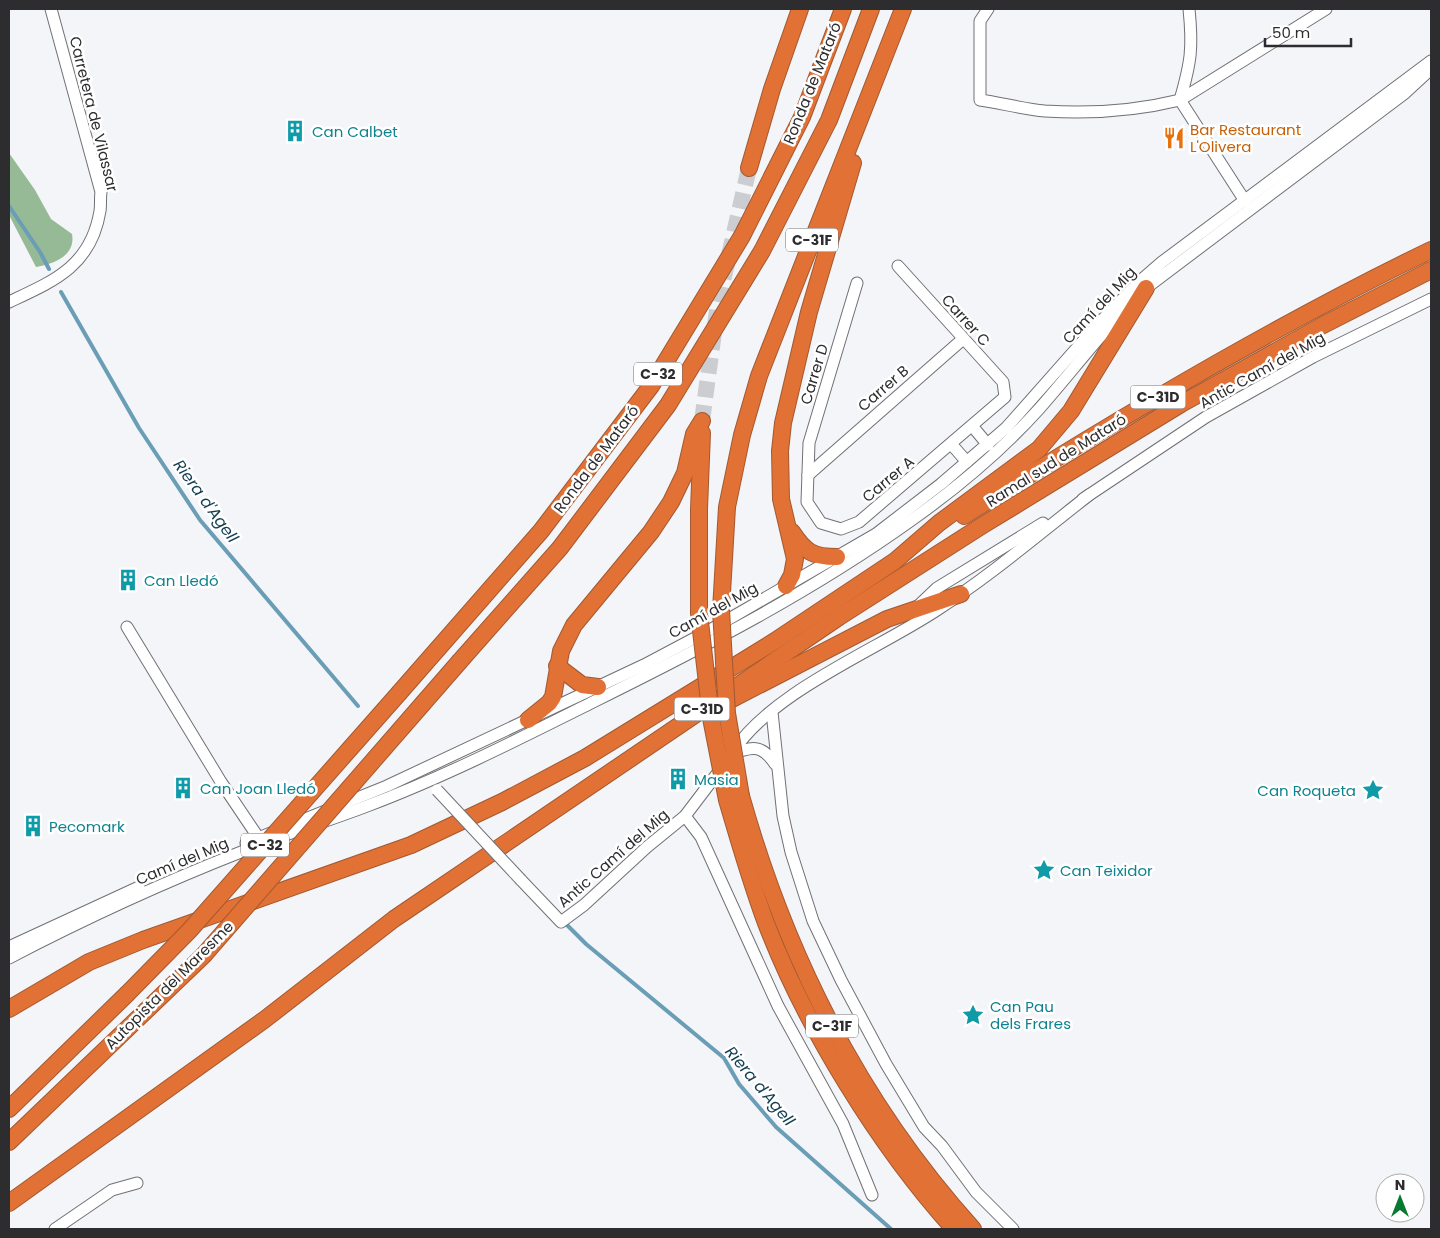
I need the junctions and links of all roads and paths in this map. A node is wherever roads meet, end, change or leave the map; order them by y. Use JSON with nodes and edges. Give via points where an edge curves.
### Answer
{"nodes":[{"id":1,"x":51,"y":9,"type":"edge"},
{"id":2,"x":800,"y":9,"type":"edge"},
{"id":3,"x":843,"y":9,"type":"edge"},
{"id":4,"x":871,"y":9,"type":"edge"},
{"id":5,"x":904,"y":9,"type":"edge"},
{"id":6,"x":988,"y":9,"type":"edge"},
{"id":7,"x":1189,"y":9,"type":"edge"},
{"id":8,"x":1326,"y":9,"type":"edge"},
{"id":9,"x":1431,"y":61,"type":"edge"},
{"id":10,"x":1431,"y":69,"type":"edge"},
{"id":11,"x":1180,"y":100,"type":"junction"},
{"id":12,"x":865,"y":105,"type":"junction"},
{"id":13,"x":1338,"y":143,"type":"junction"},
{"id":14,"x":749,"y":168,"type":"tunnel mouth"},
{"id":15,"x":1245,"y":201,"type":"junction"},
{"id":16,"x":1205,"y":237,"type":"junction"},
{"id":17,"x":1431,"y":250,"type":"edge"},
{"id":18,"x":898,"y":266,"type":"dead end"},
{"id":19,"x":1431,"y":270,"type":"edge"},
{"id":20,"x":857,"y":283,"type":"dead end"},
{"id":21,"x":1146,"y":288,"type":"junction"},
{"id":22,"x":1431,"y":299,"type":"edge"},
{"id":23,"x":9,"y":302,"type":"edge"},
{"id":24,"x":963,"y":339,"type":"junction"},
{"id":25,"x":1005,"y":397,"type":"joint"},
{"id":26,"x":1048,"y":398,"type":"junction"},
{"id":27,"x":972,"y":427,"type":"junction"},
{"id":28,"x":952,"y":444,"type":"junction"},
{"id":29,"x":988,"y":445,"type":"junction"},
{"id":30,"x":809,"y":452,"type":"junction"},
{"id":31,"x":822,"y":460,"type":"junction"},
{"id":32,"x":967,"y":462,"type":"junction"},
{"id":33,"x":808,"y":475,"type":"junction"},
{"id":34,"x":1089,"y":495,"type":"junction"},
{"id":35,"x":786,"y":523,"type":"junction"},
{"id":36,"x":894,"y":531,"type":"junction"},
{"id":37,"x":837,"y":557,"type":"junction"},
{"id":38,"x":895,"y":561,"type":"junction"},
{"id":39,"x":786,"y":586,"type":"junction"},
{"id":40,"x":961,"y":594,"type":"junction"},
{"id":41,"x":914,"y":610,"type":"junction"},
{"id":42,"x":127,"y":627,"type":"dead end"},
{"id":43,"x":884,"y":642,"type":"junction"},
{"id":44,"x":460,"y":661,"type":"joint"},
{"id":45,"x":557,"y":666,"type":"junction"},
{"id":46,"x":598,"y":687,"type":"junction"},
{"id":47,"x":400,"y":692,"type":"joint"},
{"id":48,"x":772,"y":712,"type":"junction"},
{"id":49,"x":528,"y":720,"type":"junction"},
{"id":50,"x":676,"y":726,"type":"junction"},
{"id":51,"x":456,"y":754,"type":"junction"},
{"id":52,"x":730,"y":755,"type":"junction"},
{"id":53,"x":776,"y":765,"type":"junction"},
{"id":54,"x":428,"y":780,"type":"junction"},
{"id":55,"x":386,"y":786,"type":"junction"},
{"id":56,"x":734,"y":798,"type":"junction"},
{"id":57,"x":685,"y":816,"type":"junction"},
{"id":58,"x":258,"y":837,"type":"junction"},
{"id":59,"x":9,"y":947,"type":"edge"},
{"id":60,"x":9,"y":958,"type":"edge"},
{"id":61,"x":9,"y":1009,"type":"edge"},
{"id":62,"x":9,"y":1109,"type":"edge"},
{"id":63,"x":9,"y":1142,"type":"edge"},
{"id":64,"x":137,"y":1183,"type":"dead end"},
{"id":65,"x":872,"y":1195,"type":"dead end"},
{"id":66,"x":9,"y":1202,"type":"edge"},
{"id":67,"x":55,"y":1229,"type":"edge"},
{"id":68,"x":954,"y":1229,"type":"edge"},
{"id":69,"x":973,"y":1229,"type":"edge"},
{"id":70,"x":1013,"y":1229,"type":"edge"}],
"edges":[{"from":1,"to":23,"type":"street","name":"Carretera de Vilassar","via":[[100,192],[100,210],[88,246],[69,270]]},
{"from":2,"to":14,"type":"highway"},
{"from":3,"to":47,"type":"highway","name":"Ronda de Mataró","number":"C-32","via":[[802,117],[742,236],[651,386],[541,531]]},
{"from":4,"to":44,"type":"highway","name":"Ronda de Mataró","number":"C-32","via":[[829,120],[762,251],[668,406],[560,548]]},
{"from":5,"to":12,"type":"highway","number":"C-31F"},
{"from":6,"to":11,"type":"street","via":[[980,21],[980,100],[1044,110],[1106,112]]},
{"from":7,"to":11,"type":"street","via":[[1191,63]]},
{"from":8,"to":11,"type":"street"},
{"from":9,"to":15,"type":"street","name":"Camí del Mig"},
{"from":10,"to":13,"type":"street","name":"Camí del Mig","via":[[1405,93]]},
{"from":11,"to":15,"type":"street"},
{"from":12,"to":35,"type":"highway","via":[[866,118],[809,312],[783,423],[779,472]]},
{"from":12,"to":56,"type":"highway","number":"C-31F","bridge":true,"via":[[759,376],[742,435],[727,507],[721,610]]},
{"from":13,"to":15,"type":"street","name":"Camí del Mig","via":[[1256,200]]},
{"from":13,"to":16,"type":"street","name":"Camí del Mig"},
{"from":15,"to":16,"type":"street","name":"Camí del Mig"},
{"from":16,"to":21,"type":"street","name":"Camí del Mig","via":[[1154,276]]},
{"from":16,"to":29,"type":"street","name":"Camí del Mig","via":[[1139,282]]},
{"from":17,"to":38,"type":"highway","name":"Ramal sud de Mataró","number":"C-31D","via":[[1162,395],[1046,464]]},
{"from":18,"to":24,"type":"street","name":"Carrer C"},
{"from":19,"to":50,"type":"highway","number":"C-31D","via":[[1323,325],[1181,404],[983,525]]},
{"from":20,"to":30,"type":"street","name":"Carrer D"},
{"from":21,"to":26,"type":"street","name":"Camí del Mig","via":[[1120,313]]},
{"from":21,"to":38,"type":"highway","via":[[1080,397],[1050,438]]},
{"from":22,"to":34,"type":"street","name":"Antic Camí del Mig","via":[[1313,357],[1206,417]]},
{"from":24,"to":25,"type":"street","name":"Carrer C","via":[[1003,382]]},
{"from":24,"to":31,"type":"street","name":"Carrer B"},
{"from":25,"to":27,"type":"street","name":"Carrer A"},
{"from":26,"to":29,"type":"street","name":"Camí del Mig","via":[[996,443]]},
{"from":26,"to":36,"type":"street","name":"Camí del Mig","via":[[974,471]]},
{"from":27,"to":28,"type":"street","name":"Carrer A"},
{"from":27,"to":29,"type":"street"},
{"from":28,"to":32,"type":"street"},
{"from":28,"to":33,"type":"street","name":"Carrer A","via":[[858,522],[841,529],[821,523],[807,502]]},
{"from":29,"to":32,"type":"street","name":"Camí del Mig"},
{"from":30,"to":31,"type":"street"},
{"from":30,"to":33,"type":"street","name":"Carrer D"},
{"from":31,"to":33,"type":"street","name":"Carrer B"},
{"from":32,"to":36,"type":"street","name":"Camí del Mig","via":[[968,469],[903,520]]},
{"from":32,"to":37,"type":"street","name":"Camí del Mig","via":[[876,534]]},
{"from":34,"to":40,"type":"street","name":"Antic Camí del Mig"},
{"from":34,"to":41,"type":"street","name":"Antic Camí del Mig","via":[[937,588]]},
{"from":35,"to":37,"type":"highway","via":[[800,545],[810,553]]},
{"from":35,"to":39,"type":"highway","via":[[796,559]]},
{"from":36,"to":54,"type":"street","name":"Camí del Mig","via":[[817,582],[651,675]]},
{"from":37,"to":39,"type":"street","name":"Camí del Mig"},
{"from":38,"to":61,"type":"highway","number":"C-31D","via":[[775,642],[585,758],[502,802],[411,845],[89,962]]},
{"from":39,"to":46,"type":"street","name":"Camí del Mig","via":[[702,635]]},
{"from":40,"to":41,"type":"highway"},
{"from":40,"to":43,"type":"street","name":"Antic Camí del Mig"},
{"from":41,"to":43,"type":"street","name":"Antic Camí del Mig"},
{"from":41,"to":50,"type":"highway","via":[[873,626]]},
{"from":42,"to":58,"type":"street"},
{"from":43,"to":48,"type":"street","name":"Antic Camí del Mig","via":[[824,676]]},
{"from":44,"to":63,"type":"highway","name":"Autopista del Maresme","number":"C-32","bridge":true,"via":[[202,956]]},
{"from":45,"to":46,"type":"highway","via":[[582,685]]},
{"from":45,"to":49,"type":"highway","via":[[553,697]]},
{"from":45,"to":56,"type":"highway","number":"C-31F","bridge":true,"via":[[574,625],[672,502],[685,473],[694,434],[702,421],[699,613],[711,718]]},
{"from":46,"to":49,"type":"street","name":"Camí del Mig"},
{"from":47,"to":62,"type":"highway","name":"Autopista del Maresme","number":"C-32","bridge":true,"via":[[189,931]]},
{"from":48,"to":52,"type":"street","name":"Antic Camí del Mig","via":[[741,738]]},
{"from":48,"to":53,"type":"street"},
{"from":49,"to":51,"type":"street","name":"Camí del Mig"},
{"from":50,"to":66,"type":"highway","number":"C-31D","via":[[394,919],[264,1020]]},
{"from":51,"to":54,"type":"street","name":"Camí del Mig"},
{"from":51,"to":55,"type":"street","name":"Camí del Mig"},
{"from":52,"to":53,"type":"street","via":[[756,748],[768,753]]},
{"from":52,"to":57,"type":"street","name":"Antic Camí del Mig"},
{"from":53,"to":70,"type":"street","via":[[793,861],[813,921],[856,1010],[924,1127],[976,1192]]},
{"from":54,"to":55,"type":"street","name":"Camí del Mig","via":[[419,778]]},
{"from":54,"to":57,"type":"street","name":"Antic Camí del Mig","bridge":true,"via":[[560,922],[584,905]]},
{"from":54,"to":60,"type":"street","name":"Camí del Mig","via":[[200,869]]},
{"from":55,"to":58,"type":"street","name":"Camí del Mig"},
{"from":56,"to":68,"type":"highway","number":"C-31F","via":[[746,864],[767,924],[802,1003],[888,1147]]},
{"from":56,"to":69,"type":"highway","number":"C-31F","via":[[781,919],[854,1070],[900,1141]]},
{"from":57,"to":65,"type":"street","via":[[701,837],[778,1006],[843,1124]]},
{"from":58,"to":59,"type":"street","name":"Camí del Mig","via":[[90,908]]},
{"from":64,"to":67,"type":"street","via":[[112,1190]]}]}
